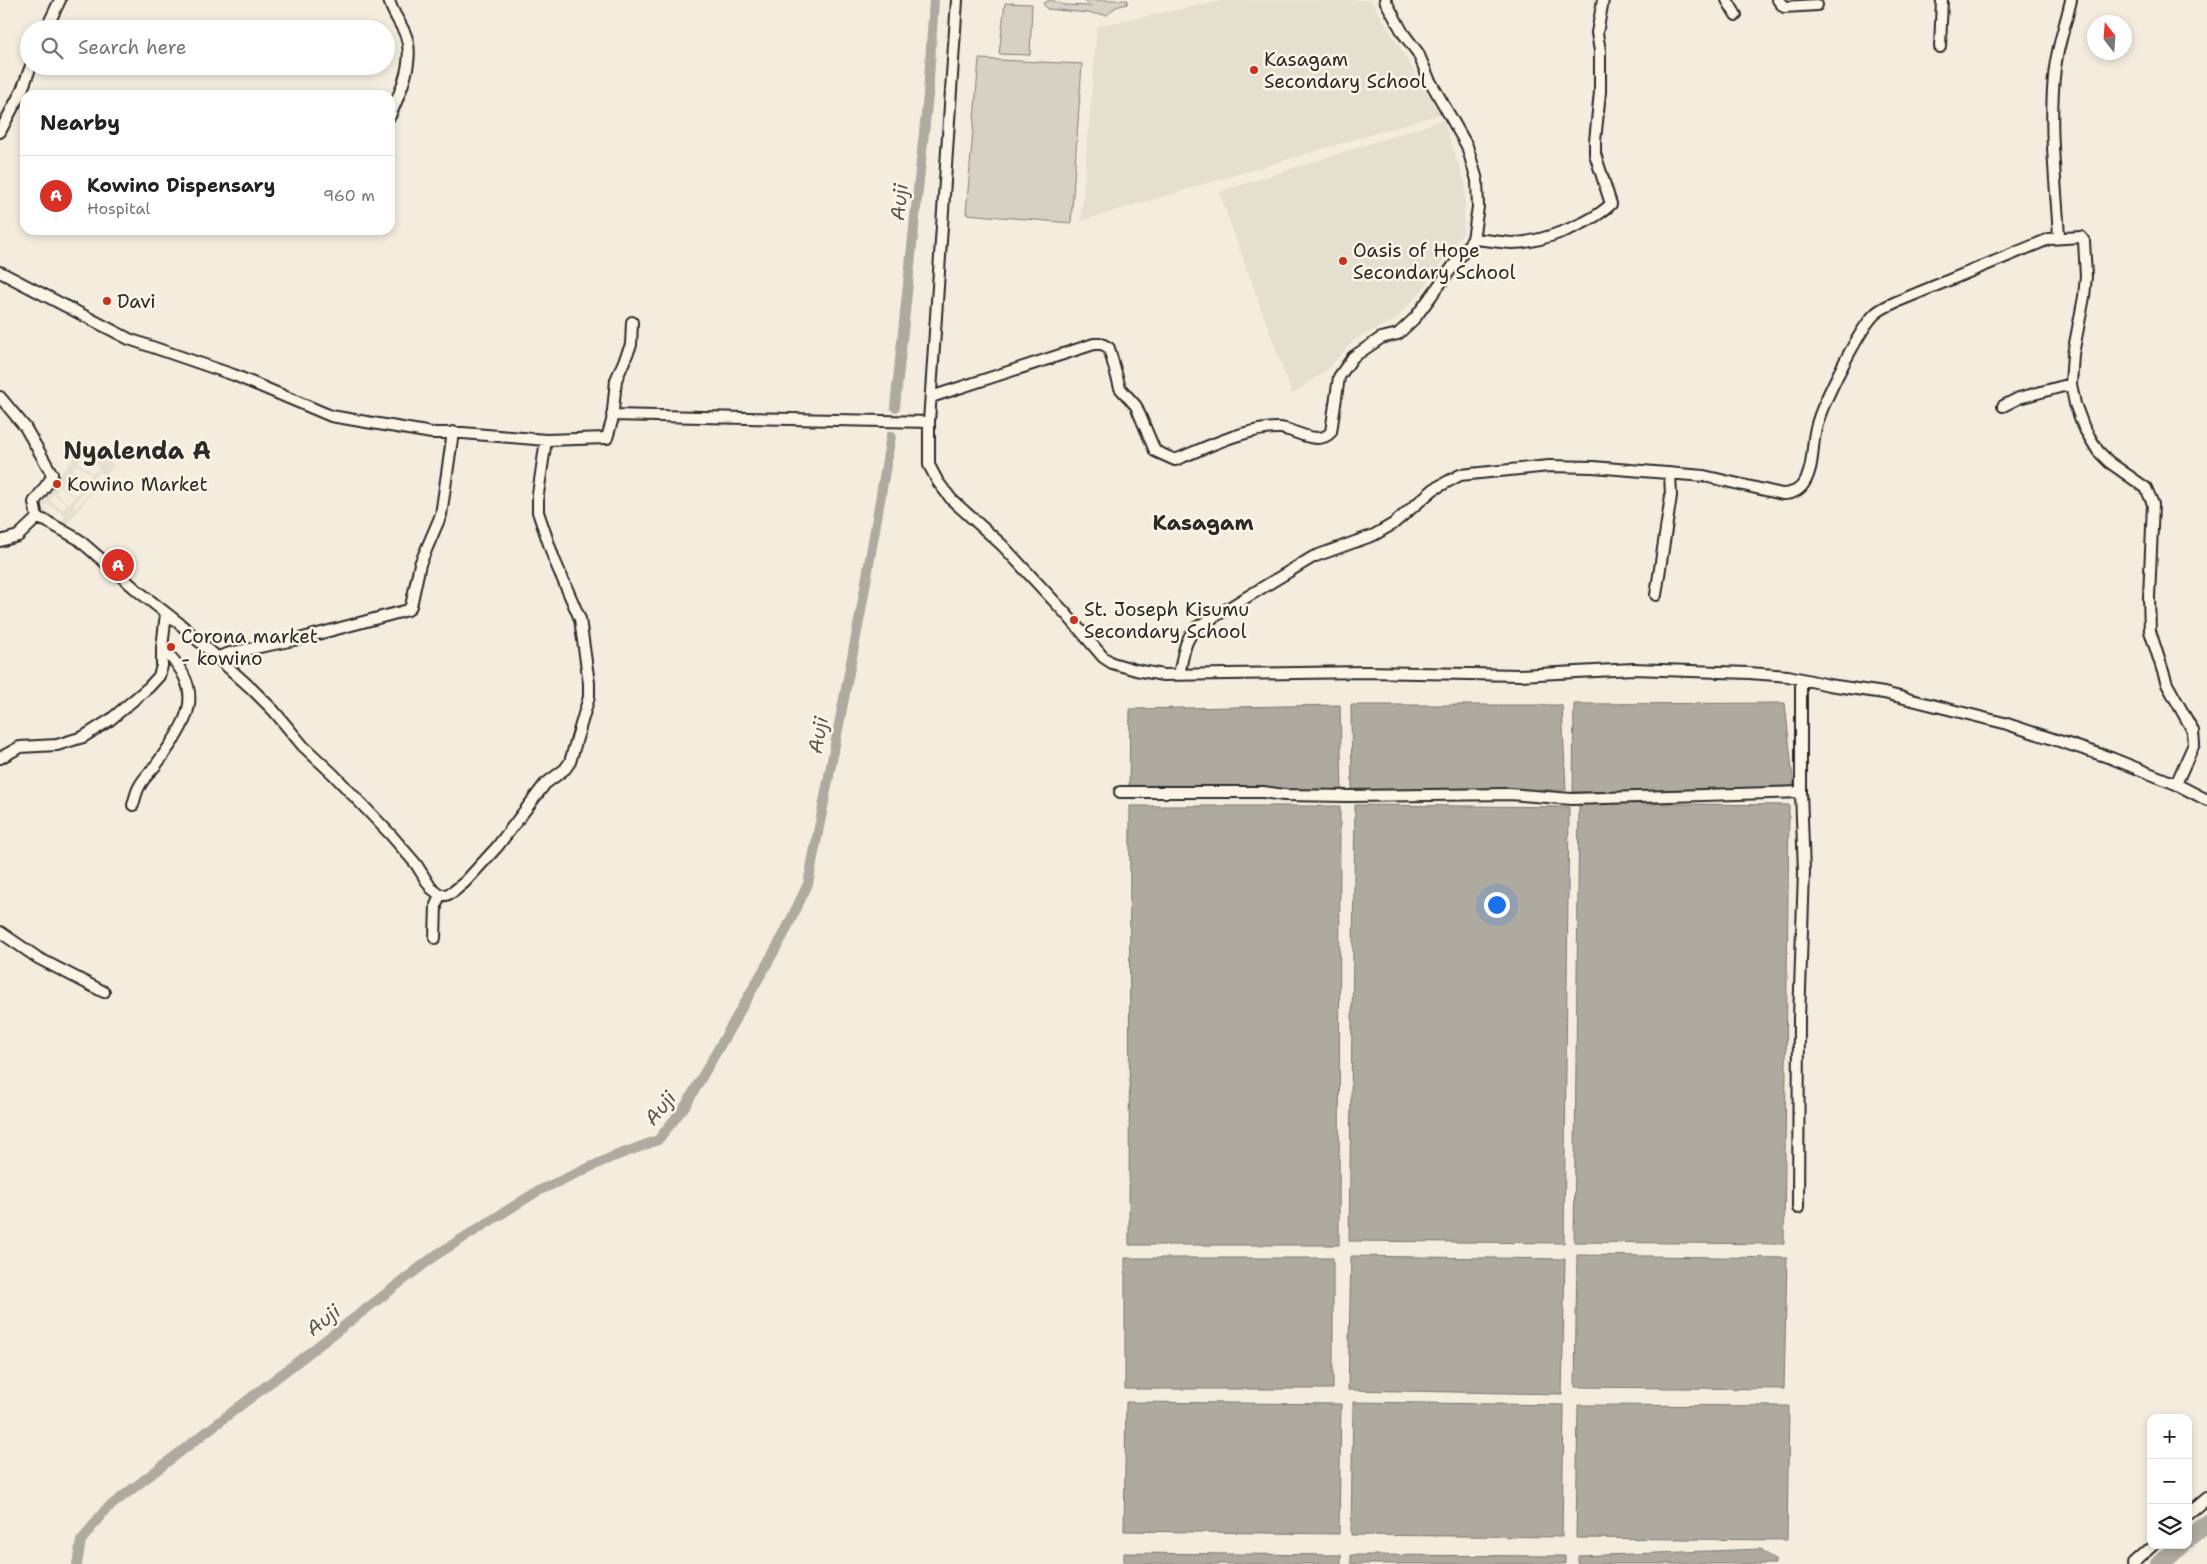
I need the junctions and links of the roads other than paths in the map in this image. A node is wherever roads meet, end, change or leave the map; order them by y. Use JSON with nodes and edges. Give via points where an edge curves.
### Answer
{"nodes":[{"id":1,"x":60,"y":0,"type":"edge"},
{"id":2,"x":389,"y":0,"type":"edge"},
{"id":3,"x":957,"y":0,"type":"edge"},
{"id":4,"x":1385,"y":0,"type":"edge"},
{"id":5,"x":1603,"y":0,"type":"edge"},
{"id":6,"x":1727,"y":0,"type":"edge"},
{"id":7,"x":1778,"y":0,"type":"edge"},
{"id":8,"x":1942,"y":0,"type":"edge"},
{"id":9,"x":2070,"y":0,"type":"edge"},
{"id":10,"x":1817,"y":5,"type":"dead end"},
{"id":11,"x":1736,"y":15,"type":"dead end"},
{"id":12,"x":50,"y":20,"type":"edge"},
{"id":13,"x":1940,"y":47,"type":"dead end"},
{"id":14,"x":27,"y":75,"type":"edge"},
{"id":15,"x":21,"y":90,"type":"edge"},
{"id":16,"x":20,"y":92,"type":"edge"},
{"id":17,"x":395,"y":104,"type":"edge"},
{"id":18,"x":0,"y":132,"type":"edge"},
{"id":19,"x":2059,"y":237,"type":"junction"},
{"id":20,"x":1473,"y":239,"type":"junction"},
{"id":21,"x":0,"y":272,"type":"edge"},
{"id":22,"x":632,"y":322,"type":"dead end"},
{"id":23,"x":2070,"y":384,"type":"junction"},
{"id":24,"x":0,"y":397,"type":"edge"},
{"id":25,"x":931,"y":397,"type":"junction"},
{"id":26,"x":2003,"y":406,"type":"dead end"},
{"id":27,"x":612,"y":415,"type":"junction"},
{"id":28,"x":929,"y":422,"type":"junction"},
{"id":29,"x":453,"y":432,"type":"junction"},
{"id":30,"x":546,"y":440,"type":"junction"},
{"id":31,"x":1670,"y":473,"type":"junction"},
{"id":32,"x":37,"y":518,"type":"junction"},
{"id":33,"x":0,"y":541,"type":"edge"},
{"id":34,"x":1656,"y":595,"type":"dead end"},
{"id":35,"x":166,"y":614,"type":"junction"},
{"id":36,"x":162,"y":648,"type":"junction"},
{"id":37,"x":215,"y":658,"type":"junction"},
{"id":38,"x":1180,"y":674,"type":"junction"},
{"id":39,"x":1801,"y":679,"type":"junction"},
{"id":40,"x":0,"y":758,"type":"edge"},
{"id":41,"x":2176,"y":784,"type":"junction"},
{"id":42,"x":1120,"y":792,"type":"dead end"},
{"id":43,"x":1801,"y":792,"type":"junction"},
{"id":44,"x":2207,"y":800,"type":"edge"},
{"id":45,"x":133,"y":805,"type":"dead end"},
{"id":46,"x":440,"y":895,"type":"junction"},
{"id":47,"x":0,"y":932,"type":"edge"},
{"id":48,"x":435,"y":938,"type":"dead end"},
{"id":49,"x":104,"y":992,"type":"dead end"},
{"id":50,"x":1798,"y":1208,"type":"dead end"},
{"id":51,"x":2207,"y":1498,"type":"edge"},
{"id":52,"x":2192,"y":1511,"type":"edge"},
{"id":53,"x":2150,"y":1549,"type":"edge"},
{"id":54,"x":2133,"y":1564,"type":"edge"}],
"edges":[{"from":1,"to":12,"type":"street"},
{"from":2,"to":17,"type":"street","via":[[406,35],[408,51]]},
{"from":3,"to":25,"type":"street"},
{"from":4,"to":20,"type":"street","via":[[1418,53],[1467,146],[1478,180]]},
{"from":5,"to":20,"type":"street","via":[[1597,33],[1600,92],[1595,154],[1611,204],[1601,214],[1562,233],[1513,243]]},
{"from":6,"to":11,"type":"street"},
{"from":7,"to":10,"type":"street","via":[[1784,7]]},
{"from":8,"to":13,"type":"street"},
{"from":9,"to":19,"type":"street","via":[[2054,69],[2053,143]]},
{"from":14,"to":15,"type":"street"},
{"from":16,"to":18,"type":"street"},
{"from":19,"to":23,"type":"street","via":[[2081,237],[2084,241],[2084,297]]},
{"from":19,"to":31,"type":"street","via":[[2040,242],[1876,313],[1825,403],[1816,425],[1810,468],[1805,483],[1798,490],[1782,494],[1735,482]]},
{"from":20,"to":25,"type":"street","via":[[1415,318],[1398,334],[1381,338],[1353,357],[1340,377],[1331,432],[1324,438],[1281,428],[1253,431],[1175,460],[1155,451],[1136,406],[1120,388],[1109,348],[1102,344]]},
{"from":21,"to":29,"type":"street","via":[[129,339],[234,375],[331,416],[414,432]]},
{"from":22,"to":27,"type":"street","via":[[631,345],[616,380]]},
{"from":23,"to":26,"type":"street","via":[[2019,398]]},
{"from":23,"to":41,"type":"street","via":[[2084,428],[2098,451],[2146,488],[2154,504],[2150,632],[2167,684],[2193,731],[2194,744]]},
{"from":24,"to":32,"type":"street","via":[[26,427],[52,474],[34,502]]},
{"from":25,"to":28,"type":"street"},
{"from":27,"to":28,"type":"street"},
{"from":27,"to":30,"type":"street","via":[[607,438]]},
{"from":28,"to":38,"type":"street","via":[[929,465],[938,482],[952,500],[1002,546],[1103,657],[1136,670],[1163,675]]},
{"from":29,"to":30,"type":"street"},
{"from":29,"to":37,"type":"street","via":[[441,515],[420,564],[412,606],[408,610]]},
{"from":30,"to":46,"type":"street","via":[[538,512],[580,619],[589,698],[574,752],[565,769],[545,784],[497,847],[465,882],[452,892]]},
{"from":31,"to":34,"type":"street","via":[[1671,496]]},
{"from":31,"to":38,"type":"street","via":[[1549,466],[1460,475],[1434,489],[1393,524],[1374,535],[1306,560],[1199,626],[1190,633],[1186,642]]},
{"from":32,"to":33,"type":"street","via":[[18,536]]},
{"from":32,"to":35,"type":"street","via":[[78,539]]},
{"from":35,"to":36,"type":"street"},
{"from":35,"to":37,"type":"street"},
{"from":36,"to":40,"type":"street","via":[[159,676],[97,729],[72,742],[20,747]]},
{"from":36,"to":45,"type":"street","via":[[183,672],[189,709],[170,744],[139,786]]},
{"from":37,"to":46,"type":"street","via":[[274,711],[303,746],[392,835],[431,888]]},
{"from":38,"to":39,"type":"street","via":[[1374,672],[1520,675],[1633,669],[1749,672]]},
{"from":39,"to":41,"type":"street","via":[[1884,692],[2004,722],[2112,758]]},
{"from":39,"to":43,"type":"street"},
{"from":41,"to":44,"type":"street"},
{"from":42,"to":43,"type":"street","via":[[1263,792],[1348,796],[1509,794],[1572,799]]},
{"from":43,"to":50,"type":"street","via":[[1804,872]]},
{"from":46,"to":48,"type":"street","via":[[436,906]]},
{"from":47,"to":49,"type":"street","via":[[38,958]]},
{"from":51,"to":52,"type":"street"},
{"from":53,"to":54,"type":"street"}]}
